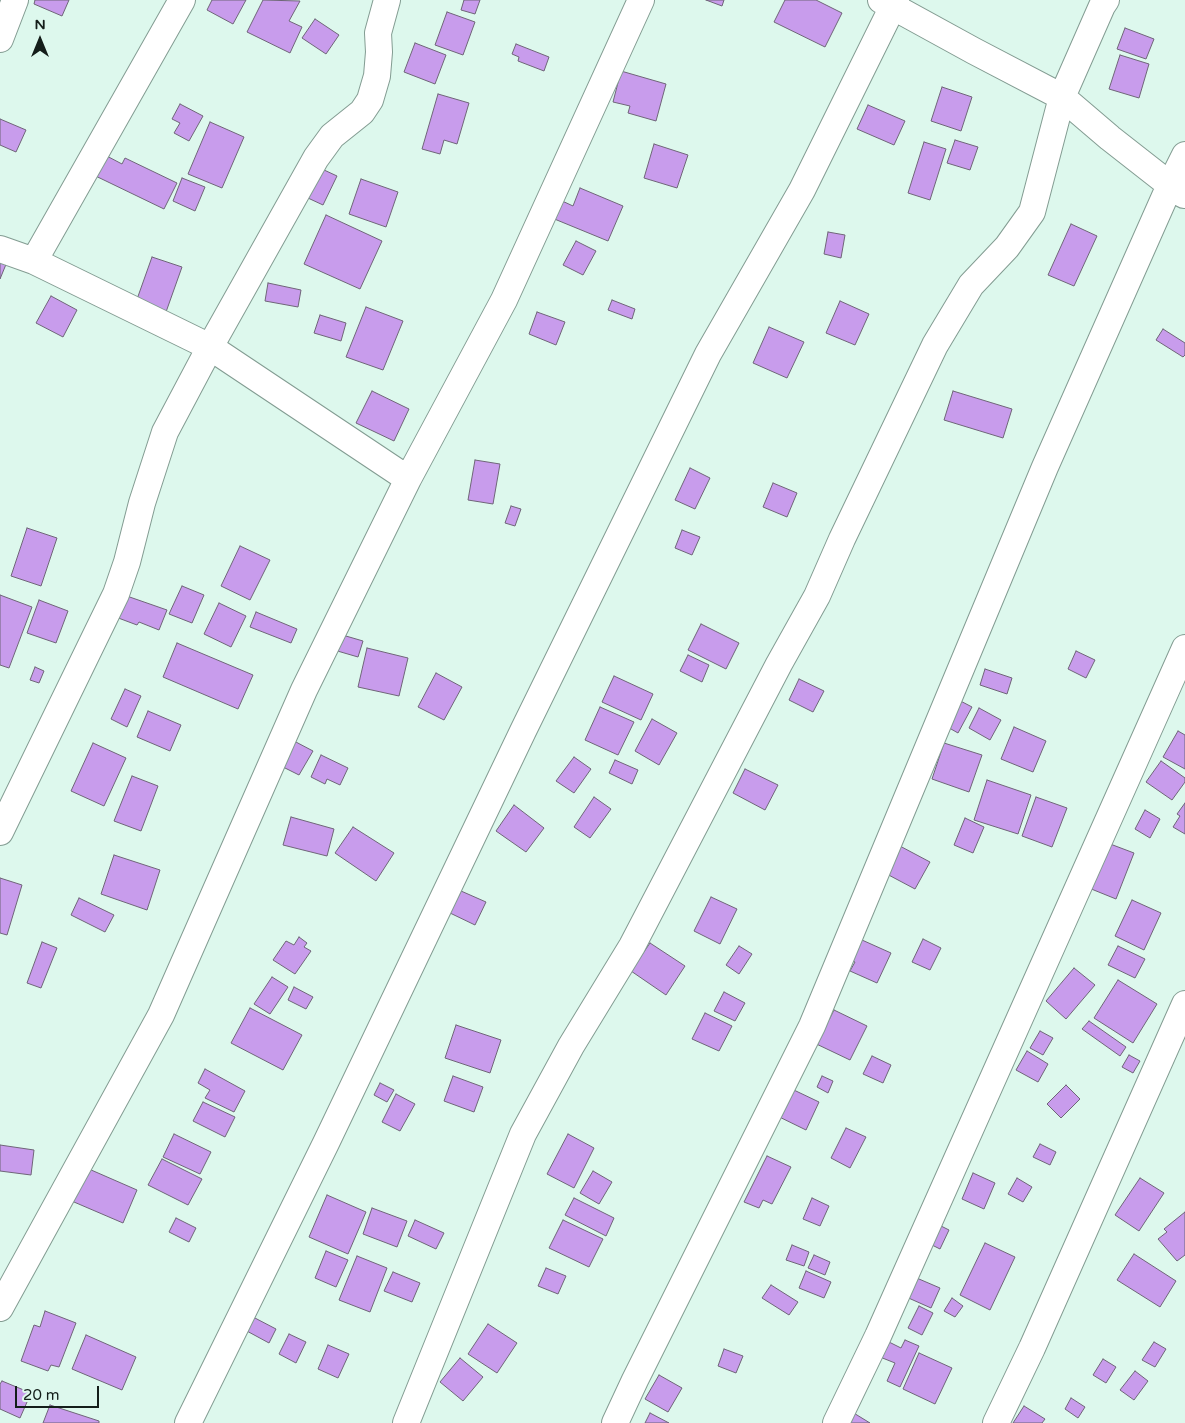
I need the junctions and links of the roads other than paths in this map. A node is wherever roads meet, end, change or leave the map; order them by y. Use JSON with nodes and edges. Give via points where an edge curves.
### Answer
{"nodes":[{"id":1,"x":15,"y":0,"type":"edge"},
{"id":2,"x":182,"y":0,"type":"edge"},
{"id":3,"x":387,"y":0,"type":"edge"},
{"id":4,"x":641,"y":0,"type":"edge"},
{"id":5,"x":1106,"y":0,"type":"edge"},
{"id":6,"x":890,"y":2,"type":"edge"},
{"id":7,"x":0,"y":39,"type":"edge"},
{"id":8,"x":1062,"y":98,"type":"junction"},
{"id":9,"x":1185,"y":155,"type":"edge"},
{"id":10,"x":1177,"y":190,"type":"edge"},
{"id":11,"x":0,"y":249,"type":"edge"},
{"id":12,"x":34,"y":261,"type":"junction"},
{"id":13,"x":210,"y":347,"type":"junction"},
{"id":14,"x":408,"y":479,"type":"junction"},
{"id":15,"x":1185,"y":648,"type":"edge"},
{"id":16,"x":0,"y":832,"type":"edge"},
{"id":17,"x":1185,"y":1004,"type":"edge"},
{"id":18,"x":0,"y":1308,"type":"edge"},
{"id":19,"x":188,"y":1423,"type":"edge"},
{"id":20,"x":406,"y":1423,"type":"edge"},
{"id":21,"x":615,"y":1423,"type":"edge"},
{"id":22,"x":836,"y":1423,"type":"edge"},
{"id":23,"x":996,"y":1423,"type":"edge"}],
"edges":[{"from":1,"to":7,"type":"street"},
{"from":2,"to":12,"type":"street"},
{"from":3,"to":13,"type":"street","via":[[378,33],[378,76],[370,100],[362,112],[332,136],[316,158]]},
{"from":4,"to":14,"type":"street","via":[[504,300]]},
{"from":5,"to":8,"type":"street"},
{"from":6,"to":8,"type":"street"},
{"from":6,"to":19,"type":"street","via":[[802,190],[704,362]]},
{"from":8,"to":10,"type":"street"},
{"from":8,"to":20,"type":"street","via":[[1032,212],[1007,247],[971,285],[935,346],[818,596],[779,664],[632,946],[571,1046],[523,1134]]},
{"from":9,"to":10,"type":"street"},
{"from":10,"to":21,"type":"street","via":[[1045,467],[812,1026]]},
{"from":11,"to":12,"type":"street"},
{"from":12,"to":13,"type":"street"},
{"from":13,"to":14,"type":"street"},
{"from":13,"to":16,"type":"street","via":[[165,432],[116,594]]},
{"from":14,"to":18,"type":"street","via":[[304,690],[162,1015]]},
{"from":15,"to":22,"type":"street","via":[[878,1336]]},
{"from":17,"to":23,"type":"street"}]}
